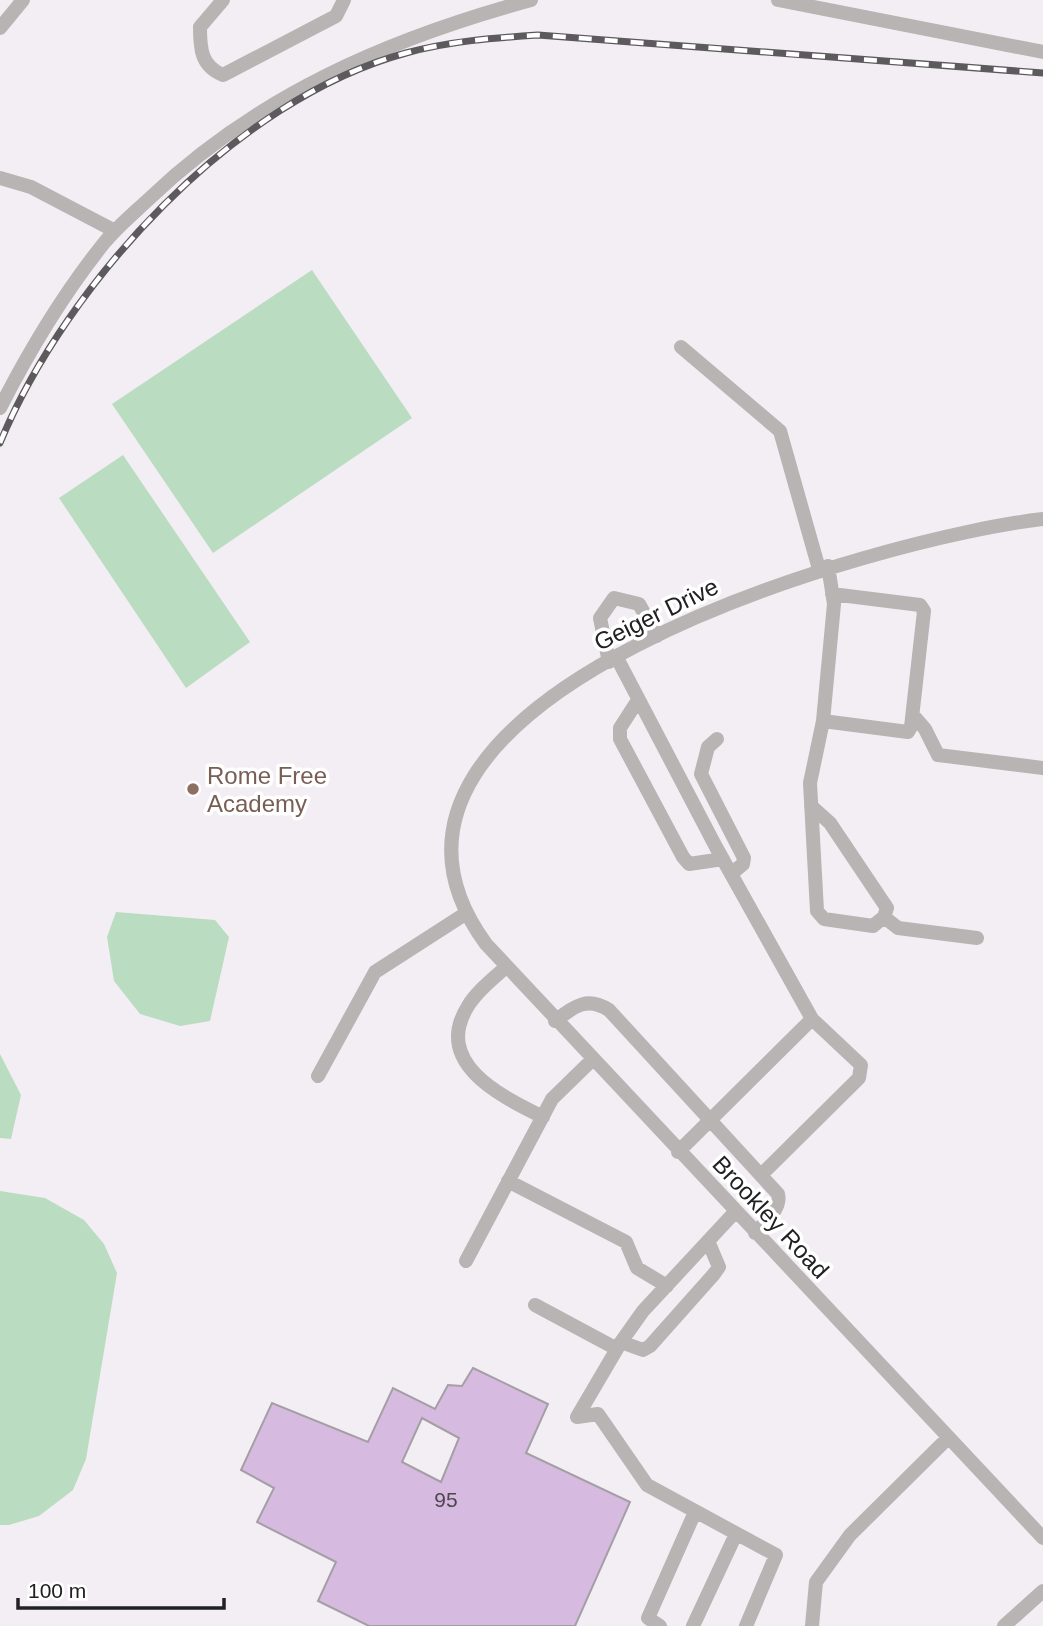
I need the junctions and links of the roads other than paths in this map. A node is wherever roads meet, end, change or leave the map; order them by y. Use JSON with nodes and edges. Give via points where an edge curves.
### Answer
{"nodes":[{"id":1,"x":23,"y":0,"type":"edge"},
{"id":2,"x":223,"y":0,"type":"edge"},
{"id":3,"x":344,"y":0,"type":"edge"},
{"id":4,"x":531,"y":0,"type":"edge"},
{"id":5,"x":778,"y":0,"type":"edge"},
{"id":6,"x":0,"y":28,"type":"edge"},
{"id":7,"x":1043,"y":52,"type":"edge"},
{"id":8,"x":0,"y":178,"type":"edge"},
{"id":9,"x":115,"y":231,"type":"junction"},
{"id":10,"x":681,"y":347,"type":"dead end"},
{"id":11,"x":0,"y":408,"type":"edge"},
{"id":12,"x":1043,"y":519,"type":"edge"},
{"id":13,"x":824,"y":567,"type":"junction"},
{"id":14,"x":832,"y":594,"type":"junction"},
{"id":15,"x":657,"y":636,"type":"junction"},
{"id":16,"x":613,"y":660,"type":"junction"},
{"id":17,"x":638,"y":699,"type":"junction"},
{"id":18,"x":913,"y":715,"type":"junction"},
{"id":19,"x":823,"y":721,"type":"junction"},
{"id":20,"x":717,"y":739,"type":"dead end"},
{"id":21,"x":1043,"y":768,"type":"edge"},
{"id":22,"x":811,"y":806,"type":"junction"},
{"id":23,"x":723,"y":859,"type":"junction"},
{"id":24,"x":731,"y":874,"type":"junction"},
{"id":25,"x":884,"y":917,"type":"junction"},
{"id":26,"x":468,"y":918,"type":"junction"},
{"id":27,"x":977,"y":938,"type":"dead end"},
{"id":28,"x":506,"y":967,"type":"junction"},
{"id":29,"x":812,"y":1019,"type":"junction"},
{"id":30,"x":555,"y":1021,"type":"junction"},
{"id":31,"x":592,"y":1060,"type":"junction"},
{"id":32,"x":318,"y":1076,"type":"dead end"},
{"id":33,"x":543,"y":1116,"type":"junction"},
{"id":34,"x":710,"y":1121,"type":"junction"},
{"id":35,"x":678,"y":1152,"type":"junction"},
{"id":36,"x":761,"y":1175,"type":"junction"},
{"id":37,"x":509,"y":1181,"type":"junction"},
{"id":38,"x":736,"y":1213,"type":"junction"},
{"id":39,"x":755,"y":1233,"type":"junction"},
{"id":40,"x":708,"y":1241,"type":"junction"},
{"id":41,"x":466,"y":1261,"type":"dead end"},
{"id":42,"x":667,"y":1286,"type":"junction"},
{"id":43,"x":535,"y":1305,"type":"dead end"},
{"id":44,"x":619,"y":1345,"type":"junction"},
{"id":45,"x":948,"y":1438,"type":"junction"},
{"id":46,"x":695,"y":1512,"type":"junction"},
{"id":47,"x":736,"y":1534,"type":"junction"},
{"id":48,"x":1043,"y":1538,"type":"edge"},
{"id":49,"x":1043,"y":1591,"type":"edge"},
{"id":50,"x":660,"y":1626,"type":"edge"},
{"id":51,"x":693,"y":1626,"type":"edge"},
{"id":52,"x":746,"y":1626,"type":"edge"},
{"id":53,"x":812,"y":1626,"type":"edge"},
{"id":54,"x":1004,"y":1626,"type":"edge"}],
"edges":[{"from":1,"to":6,"type":"street"},
{"from":2,"to":3,"type":"street","via":[[200,27],[200,53],[211,71],[223,75],[337,16]]},
{"from":4,"to":9,"type":"street","via":[[393,45],[286,94],[216,141]]},
{"from":5,"to":7,"type":"street"},
{"from":8,"to":9,"type":"street","via":[[31,187]]},
{"from":9,"to":11,"type":"street","via":[[69,290]]},
{"from":10,"to":13,"type":"street","via":[[780,431]]},
{"from":12,"to":13,"type":"street","name":"Geiger Drive","via":[[967,532]]},
{"from":13,"to":14,"type":"street"},
{"from":13,"to":15,"type":"street","name":"Geiger Drive","via":[[761,589]]},
{"from":14,"to":18,"type":"street","via":[[920,605],[925,611]]},
{"from":14,"to":19,"type":"street"},
{"from":15,"to":16,"type":"street","name":"Geiger Drive"},
{"from":15,"to":16,"type":"street","via":[[639,604],[614,598],[600,618]]},
{"from":16,"to":17,"type":"street"},
{"from":16,"to":26,"type":"street","name":"Geiger Drive","via":[[517,722],[467,789],[452,849],[454,883]]},
{"from":17,"to":23,"type":"street"},
{"from":17,"to":23,"type":"street","via":[[620,728],[620,739],[682,857],[689,864],[700,865]]},
{"from":18,"to":19,"type":"street","via":[[908,732]]},
{"from":18,"to":21,"type":"street","via":[[938,755]]},
{"from":19,"to":22,"type":"street","via":[[810,783]]},
{"from":20,"to":24,"type":"street","via":[[708,747],[701,774],[744,858]]},
{"from":22,"to":25,"type":"street","via":[[830,823],[879,895],[887,908]]},
{"from":22,"to":25,"type":"street","via":[[817,911],[824,919],[873,926]]},
{"from":23,"to":24,"type":"street"},
{"from":24,"to":29,"type":"street"},
{"from":25,"to":27,"type":"street","via":[[898,929]]},
{"from":26,"to":28,"type":"street","name":"Brookley Road"},
{"from":26,"to":32,"type":"street","via":[[375,972]]},
{"from":28,"to":30,"type":"street","name":"Brookley Road"},
{"from":28,"to":33,"type":"street","via":[[466,1009],[460,1024],[464,1057],[486,1086]]},
{"from":29,"to":34,"type":"street"},
{"from":29,"to":36,"type":"street","via":[[860,1065],[859,1078]]},
{"from":30,"to":31,"type":"street","name":"Brookley Road"},
{"from":30,"to":34,"type":"street","via":[[581,1003],[598,1003],[609,1010]]},
{"from":31,"to":33,"type":"street","via":[[563,1086]]},
{"from":31,"to":35,"type":"street","name":"Brookley Road"},
{"from":33,"to":37,"type":"street"},
{"from":34,"to":35,"type":"street"},
{"from":34,"to":36,"type":"street"},
{"from":35,"to":38,"type":"street","name":"Brookley Road"},
{"from":36,"to":39,"type":"street","via":[[779,1200]]},
{"from":37,"to":41,"type":"street"},
{"from":37,"to":42,"type":"street","via":[[626,1242],[637,1268]]},
{"from":38,"to":39,"type":"street","name":"Brookley Road"},
{"from":38,"to":40,"type":"street"},
{"from":39,"to":45,"type":"street","name":"Brookley Road"},
{"from":40,"to":42,"type":"street"},
{"from":40,"to":44,"type":"street","via":[[719,1267],[714,1275],[650,1346],[643,1350]]},
{"from":42,"to":44,"type":"street"},
{"from":43,"to":44,"type":"street"},
{"from":44,"to":46,"type":"street","via":[[577,1418],[598,1414],[647,1485]]},
{"from":45,"to":48,"type":"street","name":"Brookley Road"},
{"from":45,"to":53,"type":"street","via":[[850,1535],[816,1582]]},
{"from":46,"to":47,"type":"street"},
{"from":46,"to":50,"type":"street","via":[[648,1618]]},
{"from":47,"to":51,"type":"street"},
{"from":47,"to":52,"type":"street","via":[[776,1555]]},
{"from":49,"to":54,"type":"street"}]}
